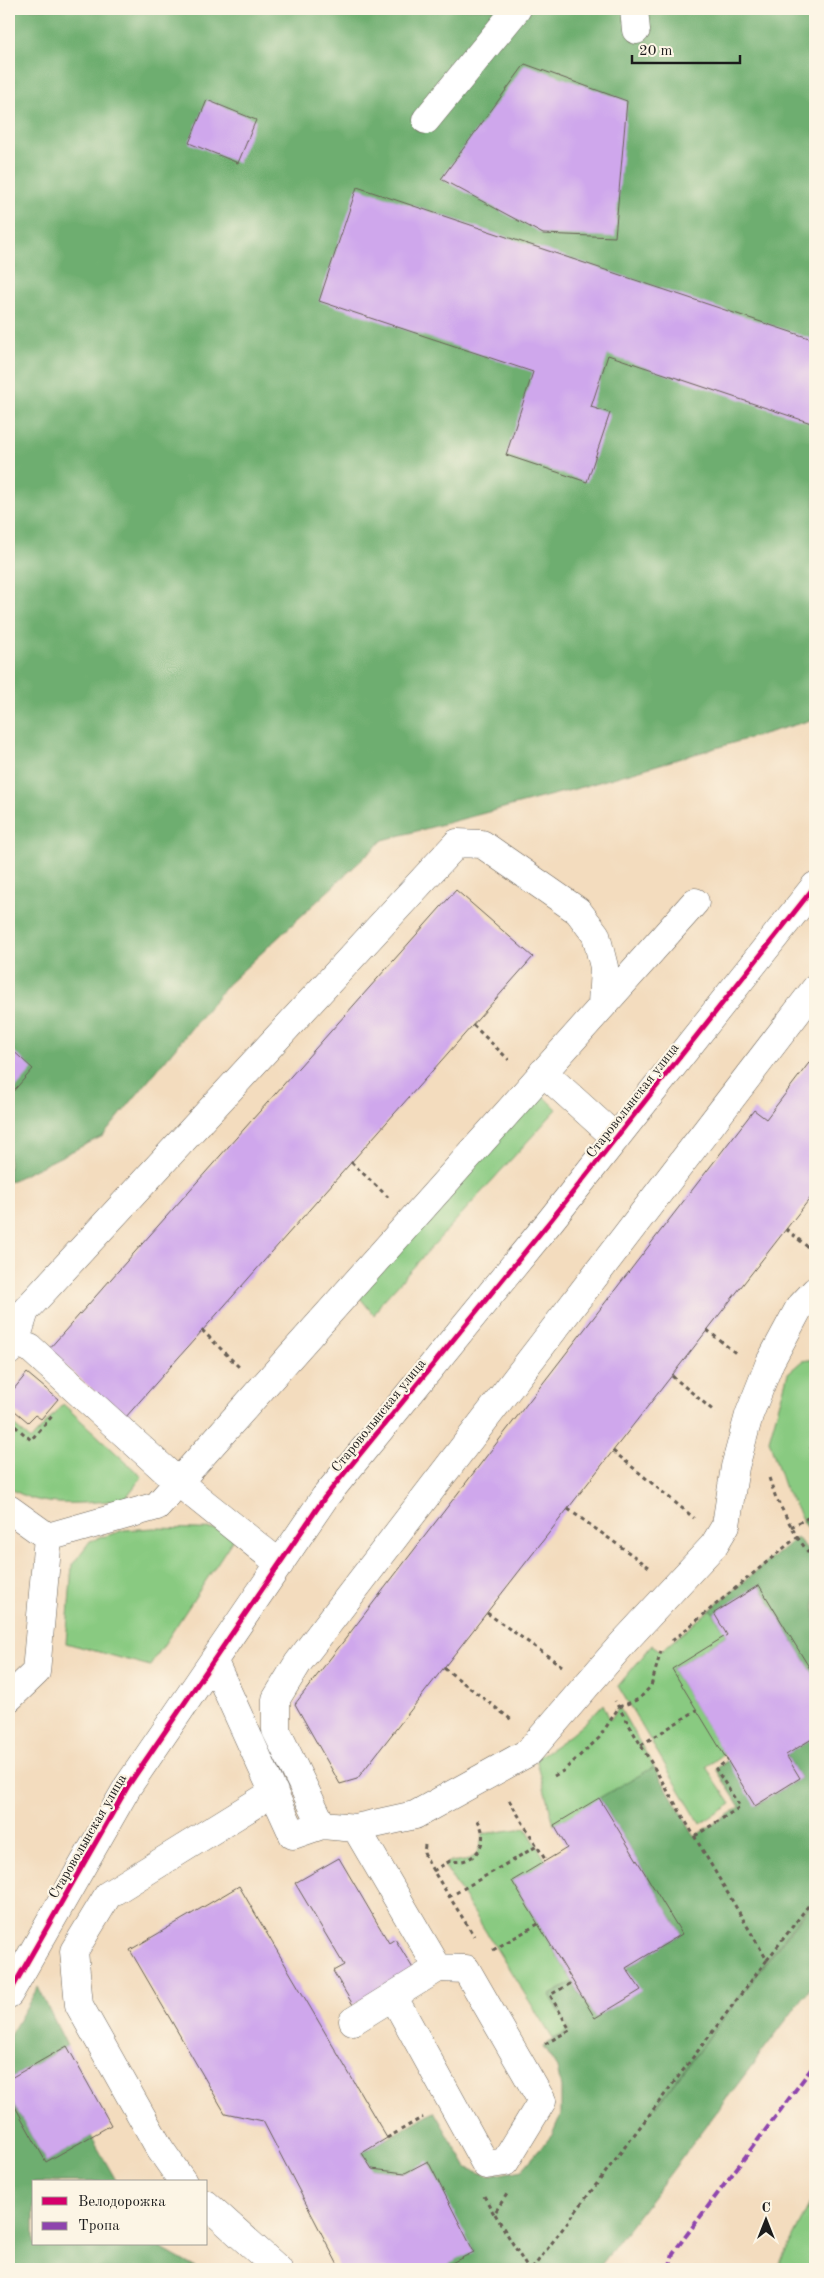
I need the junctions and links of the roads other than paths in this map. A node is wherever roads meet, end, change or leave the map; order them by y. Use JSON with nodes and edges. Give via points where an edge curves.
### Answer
{"nodes":[{"id":1,"x":517,"y":9,"type":"edge"},
{"id":2,"x":426,"y":120,"type":"dead end"},
{"id":3,"x":815,"y":886,"type":"edge"},
{"id":4,"x":694,"y":902,"type":"dead end"},
{"id":5,"x":815,"y":989,"type":"edge"},
{"id":6,"x":602,"y":1005,"type":"junction"},
{"id":7,"x":543,"y":1072,"type":"junction"},
{"id":8,"x":616,"y":1138,"type":"junction"},
{"id":9,"x":813,"y":1300,"type":"edge"},
{"id":10,"x":17,"y":1305,"type":"edge"},
{"id":11,"x":12,"y":1347,"type":"edge"},
{"id":12,"x":178,"y":1482,"type":"junction"},
{"id":13,"x":9,"y":1509,"type":"edge"},
{"id":14,"x":48,"y":1537,"type":"junction"},
{"id":15,"x":280,"y":1564,"type":"junction"},
{"id":16,"x":214,"y":1662,"type":"junction"},
{"id":17,"x":9,"y":1698,"type":"edge"},
{"id":18,"x":274,"y":1792,"type":"junction"},
{"id":19,"x":322,"y":1825,"type":"junction"},
{"id":20,"x":356,"y":1828,"type":"junction"},
{"id":21,"x":438,"y":1968,"type":"junction"},
{"id":22,"x":9,"y":1994,"type":"edge"},
{"id":23,"x":393,"y":1996,"type":"junction"},
{"id":24,"x":353,"y":2021,"type":"dead end"},
{"id":25,"x":183,"y":2180,"type":"edge"},
{"id":26,"x":208,"y":2206,"type":"edge"},
{"id":27,"x":278,"y":2269,"type":"edge"}],
"edges":[{"from":1,"to":2,"type":"street"},
{"from":3,"to":8,"type":"street","name":"Староволынская улица"},
{"from":4,"to":6,"type":"street"},
{"from":5,"to":19,"type":"street","via":[[298,1663],[276,1699],[276,1730]]},
{"from":6,"to":7,"type":"street"},
{"from":6,"to":10,"type":"street","via":[[604,967],[596,935],[578,911],[482,844],[457,843]]},
{"from":7,"to":8,"type":"street"},
{"from":7,"to":12,"type":"street"},
{"from":8,"to":15,"type":"street","name":"Староволынская улица","via":[[325,1497]]},
{"from":9,"to":20,"type":"street","via":[[799,1308],[770,1362],[749,1415],[735,1467],[726,1525],[714,1545],[528,1752],[415,1815]]},
{"from":10,"to":11,"type":"street"},
{"from":11,"to":12,"type":"street","via":[[30,1348]]},
{"from":12,"to":14,"type":"street","via":[[157,1506]]},
{"from":12,"to":15,"type":"street"},
{"from":13,"to":14,"type":"street"},
{"from":14,"to":17,"type":"street","via":[[36,1672]]},
{"from":15,"to":16,"type":"street","name":"Староволынская улица"},
{"from":16,"to":18,"type":"street"},
{"from":16,"to":22,"type":"street","name":"Староволынская улица","via":[[128,1786]]},
{"from":18,"to":19,"type":"street","via":[[293,1835]]},
{"from":18,"to":25,"type":"street","via":[[108,1895],[74,1951],[79,2005],[160,2149]]},
{"from":19,"to":20,"type":"street"},
{"from":20,"to":21,"type":"street"},
{"from":21,"to":23,"type":"street"},
{"from":21,"to":23,"type":"street","via":[[466,1970],[542,2101],[505,2162],[486,2165]]},
{"from":23,"to":24,"type":"street"},
{"from":26,"to":27,"type":"street"}]}
